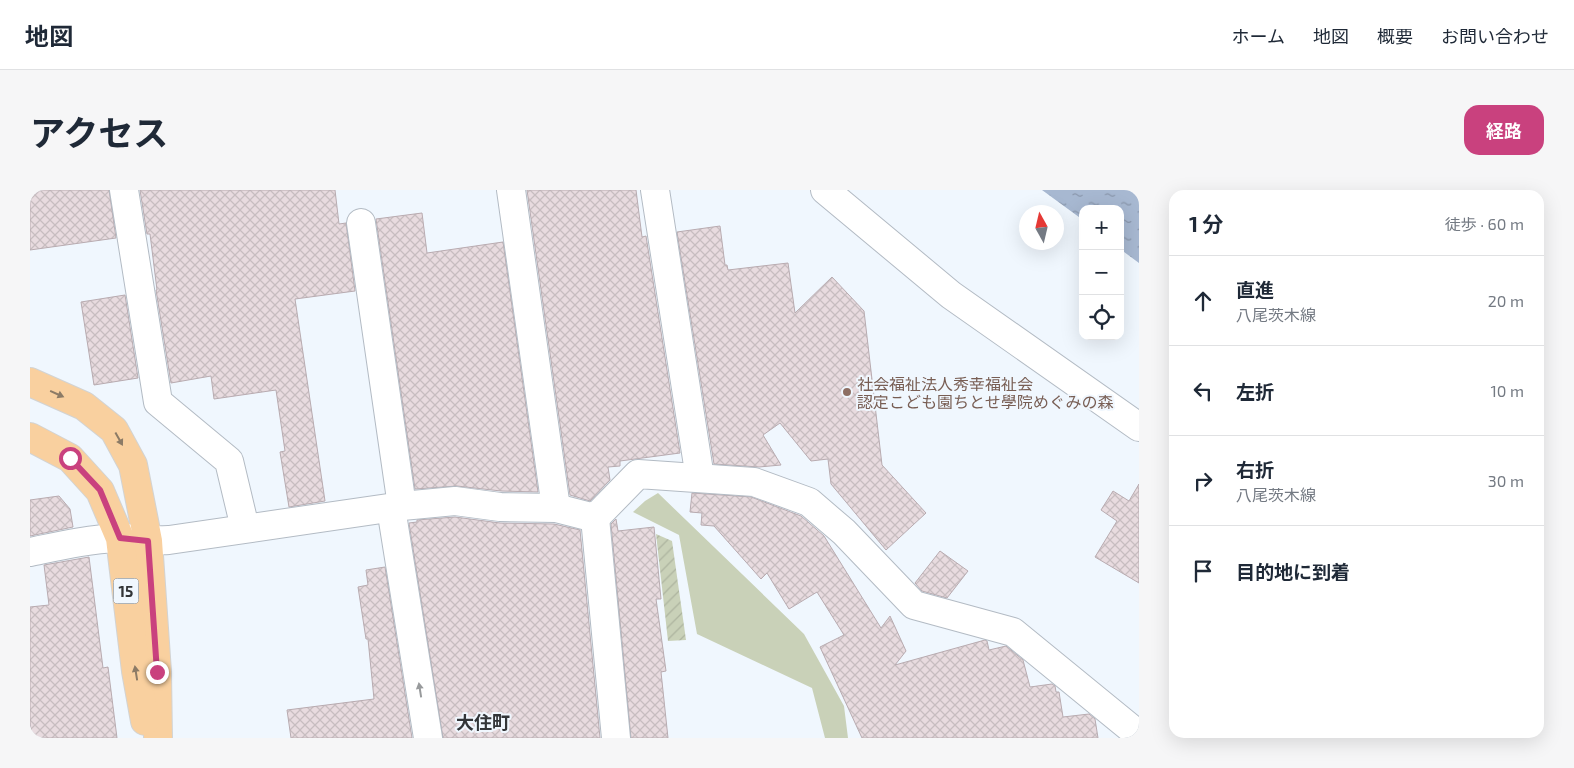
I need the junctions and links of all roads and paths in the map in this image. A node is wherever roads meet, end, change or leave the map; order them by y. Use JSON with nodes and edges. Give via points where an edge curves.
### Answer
{"nodes":[{"id":1,"x":124,"y":190,"type":"edge"},
{"id":2,"x":511,"y":190,"type":"edge"},
{"id":3,"x":655,"y":190,"type":"edge"},
{"id":4,"x":824,"y":190,"type":"edge"},
{"id":5,"x":361,"y":223,"type":"dead end"},
{"id":6,"x":30,"y":382,"type":"edge"},
{"id":7,"x":1139,"y":427,"type":"edge"},
{"id":8,"x":30,"y":436,"type":"edge"},
{"id":9,"x":700,"y":478,"type":"junction"},
{"id":10,"x":396,"y":507,"type":"junction"},
{"id":11,"x":556,"y":508,"type":"junction"},
{"id":12,"x":595,"y":518,"type":"junction"},
{"id":13,"x":245,"y":528,"type":"junction"},
{"id":14,"x":120,"y":538,"type":"junction"},
{"id":15,"x":148,"y":541,"type":"junction"},
{"id":16,"x":30,"y":552,"type":"edge"},
{"id":17,"x":1139,"y":735,"type":"edge"},
{"id":18,"x":148,"y":738,"type":"edge"},
{"id":19,"x":158,"y":738,"type":"edge"},
{"id":20,"x":428,"y":738,"type":"edge"},
{"id":21,"x":616,"y":738,"type":"edge"}],
"edges":[{"from":1,"to":13,"type":"street","via":[[158,402],[229,461]]},
{"from":2,"to":11,"type":"street"},
{"from":3,"to":9,"type":"street"},
{"from":4,"to":7,"type":"street","via":[[951,295]]},
{"from":5,"to":10,"type":"street"},
{"from":6,"to":15,"type":"main road","number":"15","one_way":true,"via":[[84,406],[114,430],[133,465]]},
{"from":8,"to":14,"type":"main road","number":"15","via":[[70,458],[100,490]]},
{"from":9,"to":12,"type":"street","via":[[638,474]]},
{"from":9,"to":17,"type":"street","via":[[754,482],[809,502],[844,532],[914,605],[1013,632]]},
{"from":10,"to":11,"type":"street","via":[[455,501],[500,507]]},
{"from":10,"to":13,"type":"street"},
{"from":20,"to":10,"type":"street","one_way":true},
{"from":11,"to":12,"type":"street"},
{"from":12,"to":21,"type":"street"},
{"from":13,"to":15,"type":"street"},
{"from":14,"to":15,"type":"street"},
{"from":14,"to":16,"type":"street"},
{"from":18,"to":14,"type":"main road","number":"15","one_way":true},
{"from":15,"to":19,"type":"main road","number":"15"}]}
